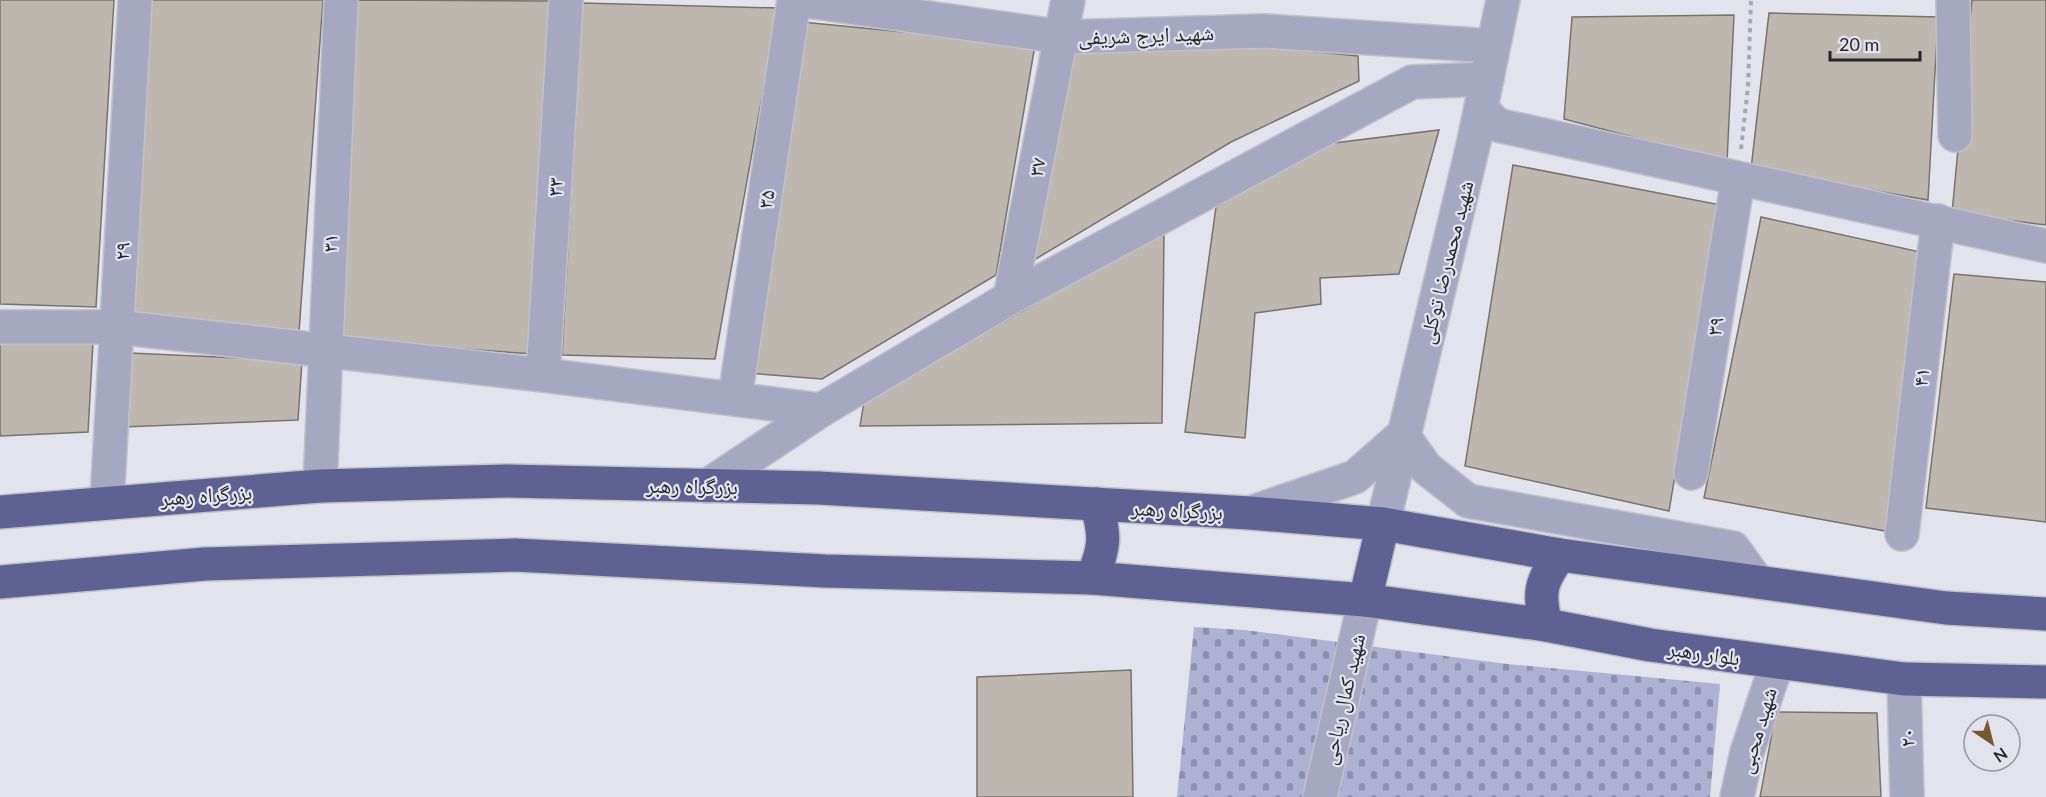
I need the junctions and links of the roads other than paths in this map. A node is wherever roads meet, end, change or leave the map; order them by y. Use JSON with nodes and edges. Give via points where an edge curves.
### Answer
{"nodes":[{"id":1,"x":135,"y":0,"type":"edge"},
{"id":2,"x":341,"y":0,"type":"edge"},
{"id":3,"x":566,"y":0,"type":"edge"},
{"id":4,"x":794,"y":0,"type":"edge"},
{"id":5,"x":800,"y":0,"type":"edge"},
{"id":6,"x":1068,"y":0,"type":"edge"},
{"id":7,"x":1503,"y":0,"type":"edge"},
{"id":8,"x":1953,"y":0,"type":"edge"},
{"id":9,"x":857,"y":4,"type":"edge"},
{"id":10,"x":1063,"y":37,"type":"junction"},
{"id":11,"x":1494,"y":46,"type":"junction"},
{"id":12,"x":1484,"y":94,"type":"junction"},
{"id":13,"x":1955,"y":135,"type":"dead end"},
{"id":14,"x":1738,"y":179,"type":"junction"},
{"id":15,"x":1938,"y":221,"type":"junction"},
{"id":16,"x":2046,"y":246,"type":"edge"},
{"id":17,"x":1010,"y":298,"type":"junction"},
{"id":18,"x":0,"y":327,"type":"edge"},
{"id":19,"x":116,"y":327,"type":"junction"},
{"id":20,"x":324,"y":350,"type":"junction"},
{"id":21,"x":543,"y":375,"type":"junction"},
{"id":22,"x":735,"y":398,"type":"junction"},
{"id":23,"x":821,"y":410,"type":"junction"},
{"id":24,"x":1403,"y":435,"type":"junction"},
{"id":25,"x":1691,"y":473,"type":"dead end"},
{"id":26,"x":320,"y":486,"type":"junction"},
{"id":27,"x":707,"y":486,"type":"junction"},
{"id":28,"x":107,"y":502,"type":"junction"},
{"id":29,"x":1096,"y":504,"type":"junction"},
{"id":30,"x":0,"y":512,"type":"edge"},
{"id":31,"x":1250,"y":513,"type":"junction"},
{"id":32,"x":1383,"y":524,"type":"junction"},
{"id":33,"x":1902,"y":534,"type":"dead end"},
{"id":34,"x":1560,"y":555,"type":"junction"},
{"id":35,"x":1092,"y":578,"type":"junction"},
{"id":36,"x":1756,"y":580,"type":"junction"},
{"id":37,"x":0,"y":582,"type":"edge"},
{"id":38,"x":1365,"y":600,"type":"junction"},
{"id":39,"x":2046,"y":614,"type":"edge"},
{"id":40,"x":1546,"y":625,"type":"junction"},
{"id":41,"x":1777,"y":663,"type":"junction"},
{"id":42,"x":1904,"y":679,"type":"junction"},
{"id":43,"x":2046,"y":682,"type":"edge"},
{"id":44,"x":1320,"y":797,"type":"edge"},
{"id":45,"x":1737,"y":797,"type":"edge"},
{"id":46,"x":1907,"y":797,"type":"edge"}],
"edges":[{"from":1,"to":19,"type":"street","name":"۲۹"},
{"from":2,"to":20,"type":"street","name":"۳۱"},
{"from":3,"to":21,"type":"street","name":"۳۳"},
{"from":4,"to":22,"type":"street","name":"۳۵"},
{"from":5,"to":9,"type":"street","name":"شهید ایرج شریفی"},
{"from":6,"to":10,"type":"street","name":"۳۷"},
{"from":7,"to":11,"type":"street","name":"شهید محمدرضا توکلی"},
{"from":8,"to":13,"type":"street"},
{"from":9,"to":10,"type":"street","name":"شهید ایرج شریفی"},
{"from":10,"to":11,"type":"street","name":"شهید ایرج شریفی","via":[[1264,31]]},
{"from":10,"to":17,"type":"street","name":"۳۷"},
{"from":11,"to":12,"type":"street","name":"شهید محمدرضا توکلی"},
{"from":12,"to":14,"type":"street","via":[[1497,125]]},
{"from":12,"to":17,"type":"street","via":[[1412,82]]},
{"from":12,"to":24,"type":"street","name":"شهید محمدرضا توکلی"},
{"from":14,"to":15,"type":"street"},
{"from":14,"to":25,"type":"street","name":"۳۹"},
{"from":15,"to":16,"type":"street"},
{"from":15,"to":33,"type":"street","name":"۴۱"},
{"from":17,"to":23,"type":"street"},
{"from":18,"to":19,"type":"street"},
{"from":19,"to":20,"type":"street"},
{"from":19,"to":28,"type":"street","name":"۲۹"},
{"from":20,"to":21,"type":"street"},
{"from":20,"to":26,"type":"street","name":"۳۱"},
{"from":21,"to":22,"type":"street"},
{"from":22,"to":23,"type":"street"},
{"from":23,"to":27,"type":"street"},
{"from":24,"to":31,"type":"street","via":[[1355,477]]},
{"from":24,"to":32,"type":"street","name":"شهید محمدرضا توکلی"},
{"from":24,"to":36,"type":"street","via":[[1426,468],[1468,501],[1733,548]]},
{"from":26,"to":27,"type":"highway","name":"بزرگراه رهبر","via":[[506,482]]},
{"from":26,"to":28,"type":"highway","name":"بزرگراه رهبر"},
{"from":27,"to":29,"type":"highway","name":"بزرگراه رهبر","via":[[819,488]]},
{"from":28,"to":30,"type":"highway","name":"بزرگراه رهبر"},
{"from":29,"to":31,"type":"highway","name":"بزرگراه رهبر"},
{"from":29,"to":35,"type":"highway","via":[[1104,529],[1103,552]]},
{"from":31,"to":32,"type":"highway","name":"بزرگراه رهبر"},
{"from":32,"to":34,"type":"highway"},
{"from":32,"to":38,"type":"highway"},
{"from":34,"to":36,"type":"highway"},
{"from":34,"to":40,"type":"highway","via":[[1545,575],[1539,597]]},
{"from":35,"to":37,"type":"highway","via":[[825,571],[515,555],[206,564]]},
{"from":35,"to":38,"type":"highway"},
{"from":36,"to":39,"type":"highway","via":[[1946,608]]},
{"from":38,"to":40,"type":"highway","name":"بلوار رهبر"},
{"from":38,"to":44,"type":"street","name":"شهید کمال ریاحی"},
{"from":40,"to":41,"type":"highway","name":"بلوار رهبر"},
{"from":41,"to":42,"type":"highway","name":"بلوار رهبر"},
{"from":41,"to":45,"type":"street","name":"شهید محبی","via":[[1747,752]]},
{"from":42,"to":43,"type":"highway","name":"بلوار رهبر"},
{"from":42,"to":46,"type":"street","name":"۲۰"}]}
